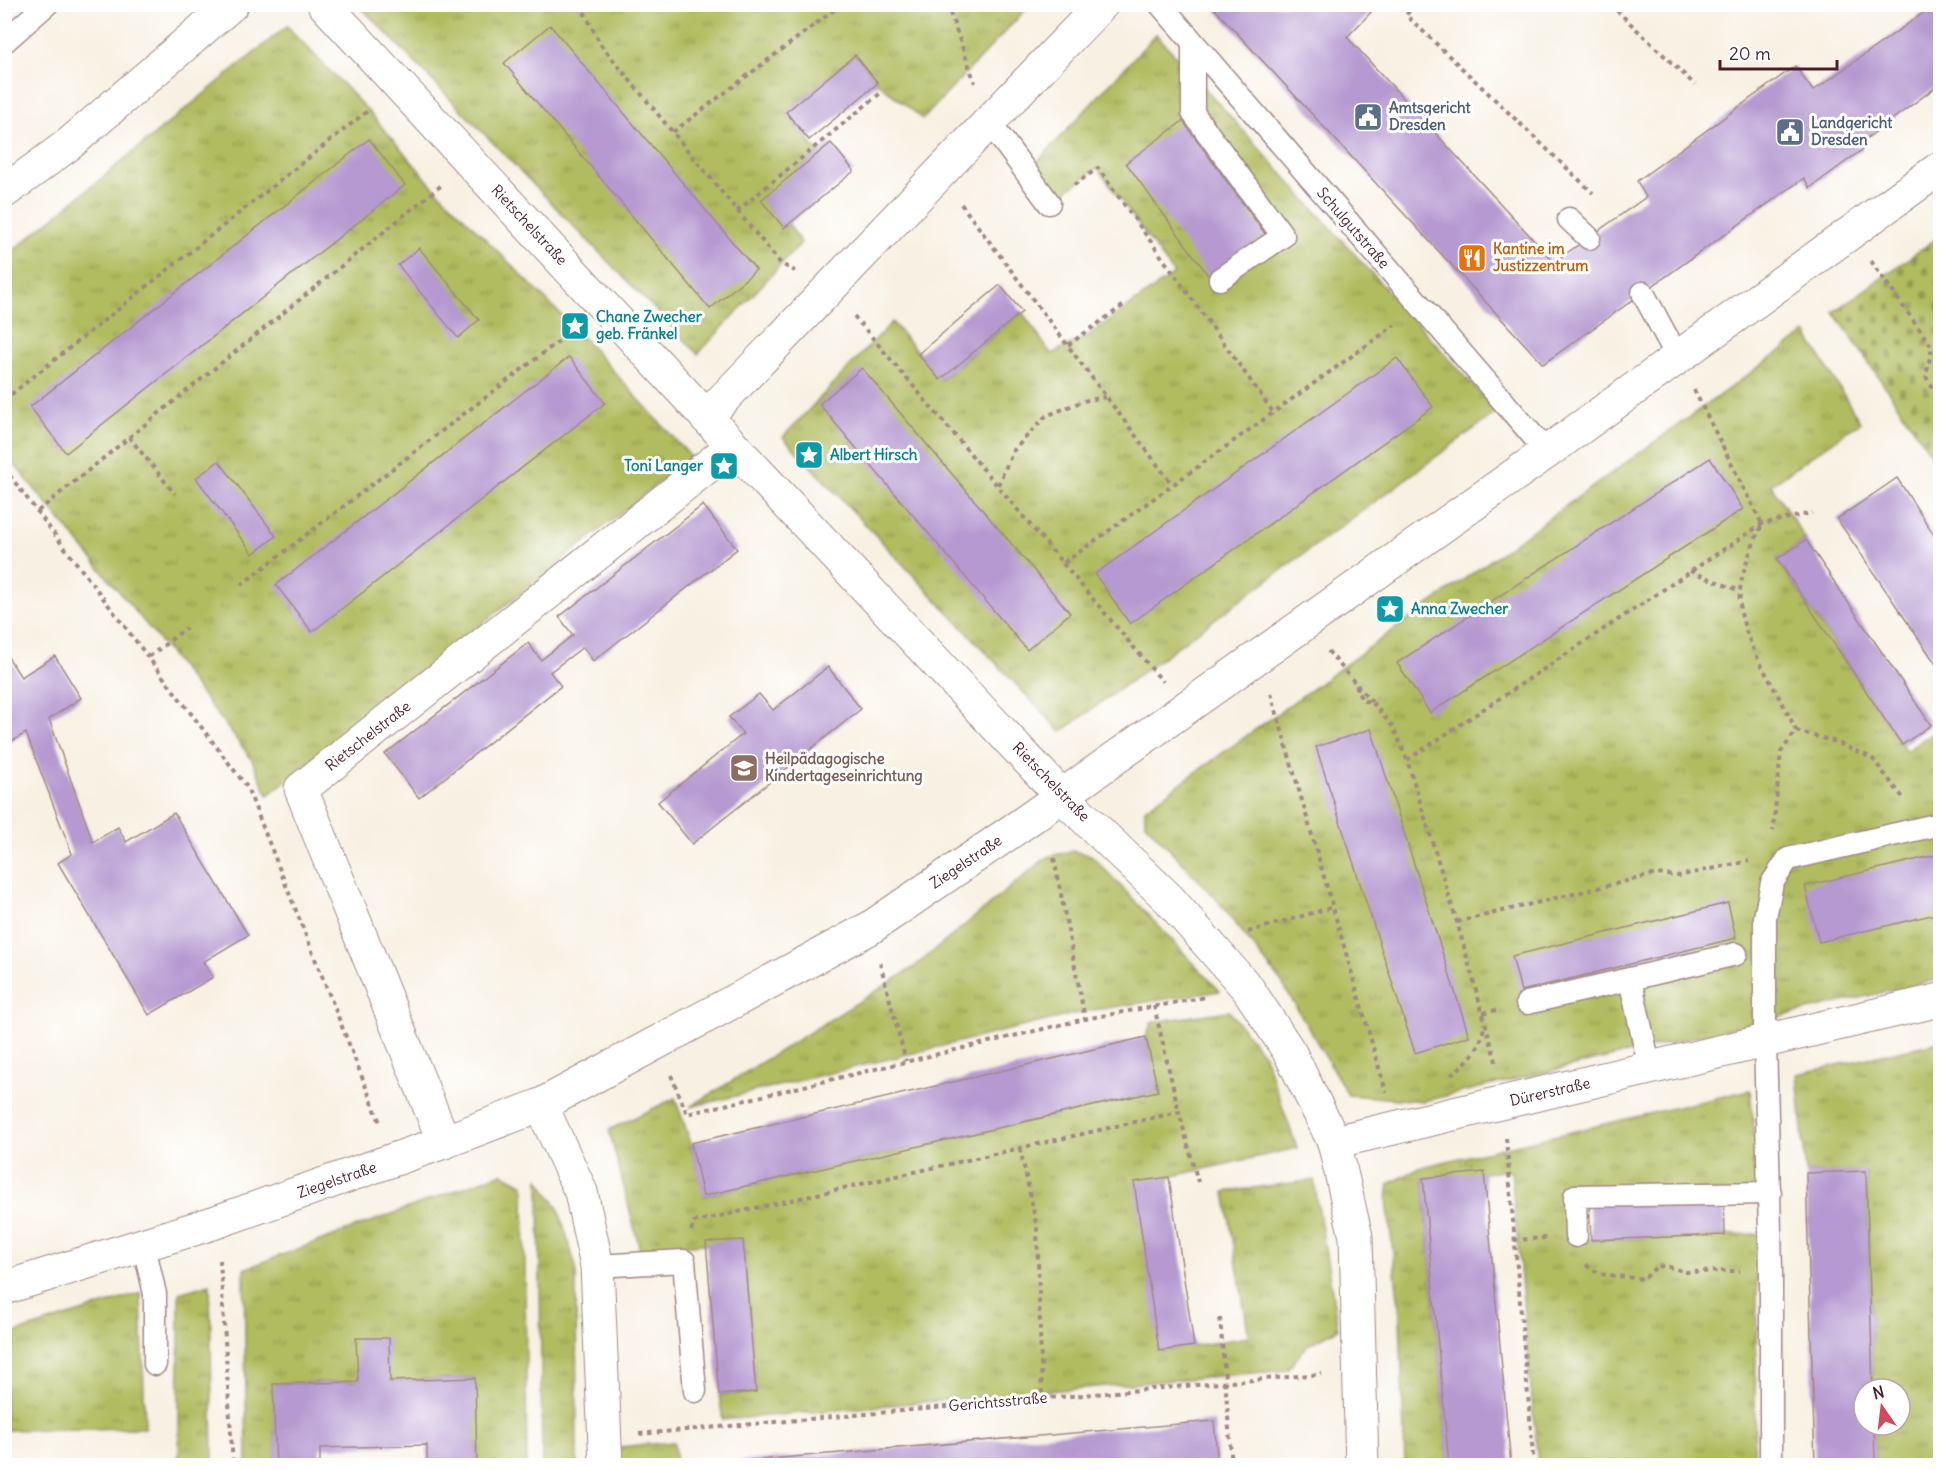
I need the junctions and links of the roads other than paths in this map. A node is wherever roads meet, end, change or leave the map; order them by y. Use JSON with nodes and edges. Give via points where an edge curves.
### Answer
{"nodes":[{"id":1,"x":47,"y":4,"type":"edge"},
{"id":2,"x":232,"y":4,"type":"edge"},
{"id":3,"x":324,"y":4,"type":"edge"},
{"id":4,"x":1102,"y":4,"type":"edge"},
{"id":5,"x":1160,"y":4,"type":"edge"},
{"id":6,"x":4,"y":42,"type":"edge"},
{"id":7,"x":1193,"y":44,"type":"junction"},
{"id":8,"x":989,"y":122,"type":"junction"},
{"id":9,"x":1941,"y":168,"type":"edge"},
{"id":10,"x":4,"y":192,"type":"edge"},
{"id":11,"x":1049,"y":203,"type":"road end"},
{"id":12,"x":1569,"y":219,"type":"dead end"},
{"id":13,"x":1589,"y":238,"type":"dead end"},
{"id":14,"x":1220,"y":279,"type":"dead end"},
{"id":15,"x":1643,"y":293,"type":"dead end"},
{"id":16,"x":1678,"y":358,"type":"junction"},
{"id":17,"x":706,"y":417,"type":"junction"},
{"id":18,"x":733,"y":446,"type":"junction"},
{"id":19,"x":1546,"y":452,"type":"junction"},
{"id":20,"x":1061,"y":795,"type":"junction"},
{"id":21,"x":1931,"y":826,"type":"edge"},
{"id":22,"x":1736,"y":954,"type":"dead end"},
{"id":23,"x":1630,"y":979,"type":"junction"},
{"id":24,"x":1941,"y":1000,"type":"edge"},
{"id":25,"x":1527,"y":1003,"type":"dead end"},
{"id":26,"x":1765,"y":1041,"type":"junction"},
{"id":27,"x":1650,"y":1069,"type":"junction"},
{"id":28,"x":542,"y":1105,"type":"junction"},
{"id":29,"x":444,"y":1142,"type":"junction"},
{"id":30,"x":1334,"y":1143,"type":"junction"},
{"id":31,"x":1770,"y":1193,"type":"junction"},
{"id":32,"x":1576,"y":1236,"type":"road end"},
{"id":33,"x":144,"y":1246,"type":"junction"},
{"id":34,"x":597,"y":1266,"type":"junction"},
{"id":35,"x":4,"y":1288,"type":"edge"},
{"id":36,"x":155,"y":1364,"type":"dead end"},
{"id":37,"x":695,"y":1391,"type":"dead end"},
{"id":38,"x":606,"y":1466,"type":"edge"},
{"id":39,"x":1362,"y":1466,"type":"edge"},
{"id":40,"x":1772,"y":1466,"type":"edge"}],
"edges":[{"from":1,"to":6,"type":"lane"},
{"from":2,"to":10,"type":"street","via":[[68,145]]},
{"from":3,"to":17,"type":"street","name":"Rietschelstraße"},
{"from":4,"to":8,"type":"street"},
{"from":5,"to":7,"type":"lane","name":"Schulgutstraße"},
{"from":7,"to":14,"type":"lane","via":[[1193,113],[1283,236]]},
{"from":7,"to":19,"type":"lane","name":"Schulgutstraße"},
{"from":8,"to":11,"type":"lane"},
{"from":8,"to":17,"type":"street"},
{"from":9,"to":16,"type":"street","name":"Ziegelstraße"},
{"from":12,"to":13,"type":"lane"},
{"from":15,"to":16,"type":"lane"},
{"from":16,"to":19,"type":"street","name":"Ziegelstraße"},
{"from":17,"to":18,"type":"street","name":"Rietschelstraße"},
{"from":18,"to":20,"type":"street","name":"Rietschelstraße"},
{"from":18,"to":29,"type":"street","name":"Rietschelstraße","via":[[301,789]]},
{"from":19,"to":20,"type":"street","name":"Ziegelstraße"},
{"from":20,"to":28,"type":"street","name":"Ziegelstraße","via":[[870,927]]},
{"from":20,"to":30,"type":"street","name":"Rietschelstraße","via":[[1169,899],[1248,989],[1290,1053]]},
{"from":21,"to":26,"type":"lane","via":[[1788,859],[1772,883],[1765,916]]},
{"from":22,"to":23,"type":"lane"},
{"from":23,"to":25,"type":"lane"},
{"from":23,"to":27,"type":"lane"},
{"from":24,"to":26,"type":"street","name":"Dürerstraße"},
{"from":26,"to":27,"type":"street","name":"Dürerstraße"},
{"from":26,"to":31,"type":"lane"},
{"from":27,"to":30,"type":"street","name":"Dürerstraße"},
{"from":28,"to":29,"type":"street","name":"Ziegelstraße"},
{"from":28,"to":34,"type":"street","via":[[581,1192]]},
{"from":29,"to":33,"type":"street","name":"Ziegelstraße"},
{"from":30,"to":39,"type":"street","name":"Rietschelstraße","via":[[1356,1237]]},
{"from":31,"to":32,"type":"lane","via":[[1575,1197]]},
{"from":31,"to":40,"type":"lane"},
{"from":33,"to":35,"type":"street","name":"Ziegelstraße"},
{"from":33,"to":36,"type":"lane","via":[[156,1294]]},
{"from":34,"to":37,"type":"lane","via":[[684,1261]]},
{"from":34,"to":38,"type":"street"}]}
